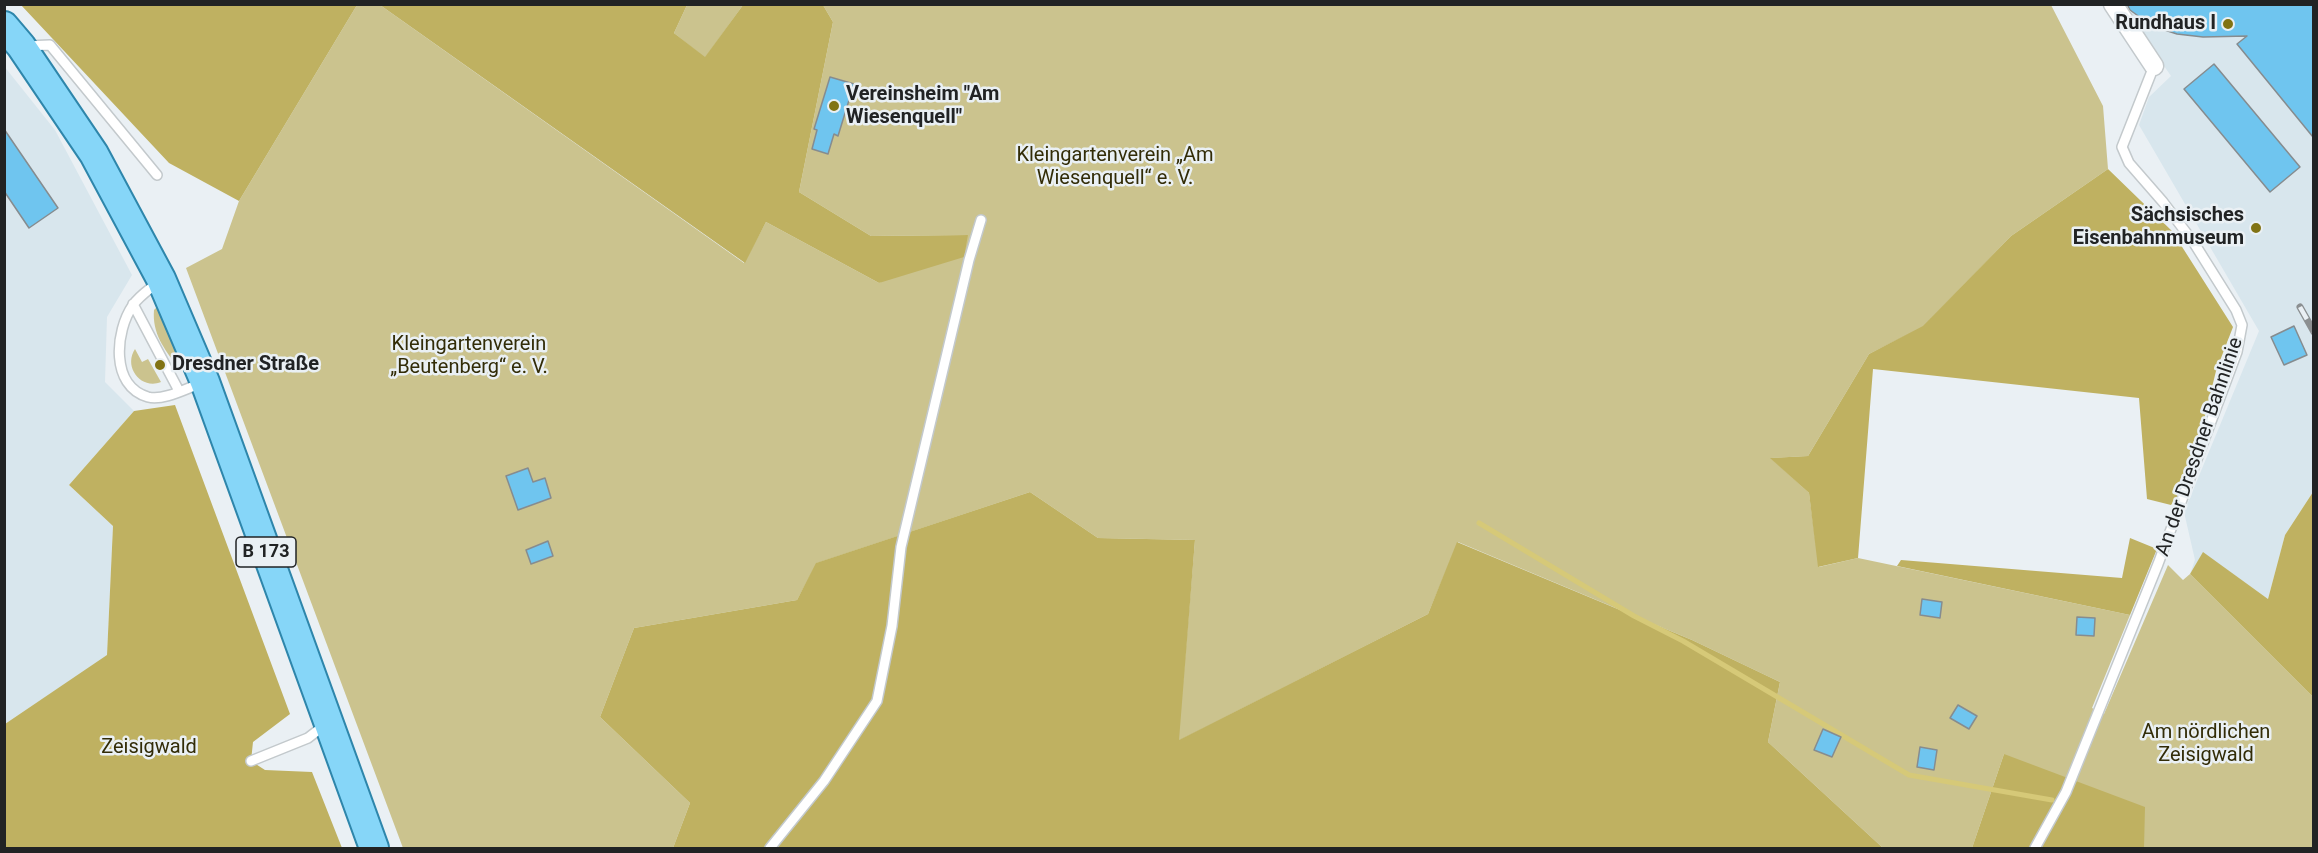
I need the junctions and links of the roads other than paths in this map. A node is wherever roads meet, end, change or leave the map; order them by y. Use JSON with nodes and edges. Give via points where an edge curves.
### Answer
{"nodes":[{"id":1,"x":2113,"y":4,"type":"edge"},
{"id":2,"x":13,"y":36,"type":"edge"},
{"id":3,"x":2154,"y":66,"type":"joint"},
{"id":4,"x":157,"y":175,"type":"dead end"},
{"id":5,"x":981,"y":220,"type":"dead end"},
{"id":6,"x":161,"y":279,"type":"junction"},
{"id":7,"x":133,"y":304,"type":"junction"},
{"id":8,"x":192,"y":386,"type":"junction"},
{"id":9,"x":328,"y":723,"type":"junction"},
{"id":10,"x":251,"y":761,"type":"dead end"},
{"id":11,"x":374,"y":849,"type":"edge"},
{"id":12,"x":770,"y":849,"type":"edge"},
{"id":13,"x":2035,"y":849,"type":"edge"}],
"edges":[{"from":1,"to":3,"type":"street","name":"An der Dresdner Bahnlinie"},
{"from":2,"to":4,"type":"lane","via":[[50,45]]},
{"from":2,"to":6,"type":"main road","number":"B 173","via":[[94,154]]},
{"from":3,"to":13,"type":"lane","name":"An der Dresdner Bahnlinie","via":[[2122,147],[2130,163],[2194,243],[2242,325],[2237,352],[2158,564],[2066,792]]},
{"from":5,"to":12,"type":"lane","via":[[901,547],[892,626],[877,701],[824,780]]},
{"from":6,"to":7,"type":"lane"},
{"from":6,"to":8,"type":"main road","number":"B 173"},
{"from":7,"to":8,"type":"lane"},
{"from":7,"to":8,"type":"lane","via":[[118,347],[120,366],[130,386],[149,397],[166,396]]},
{"from":8,"to":9,"type":"main road","number":"B 173"},
{"from":9,"to":10,"type":"lane","via":[[308,738]]},
{"from":9,"to":11,"type":"main road","number":"B 173"}]}
